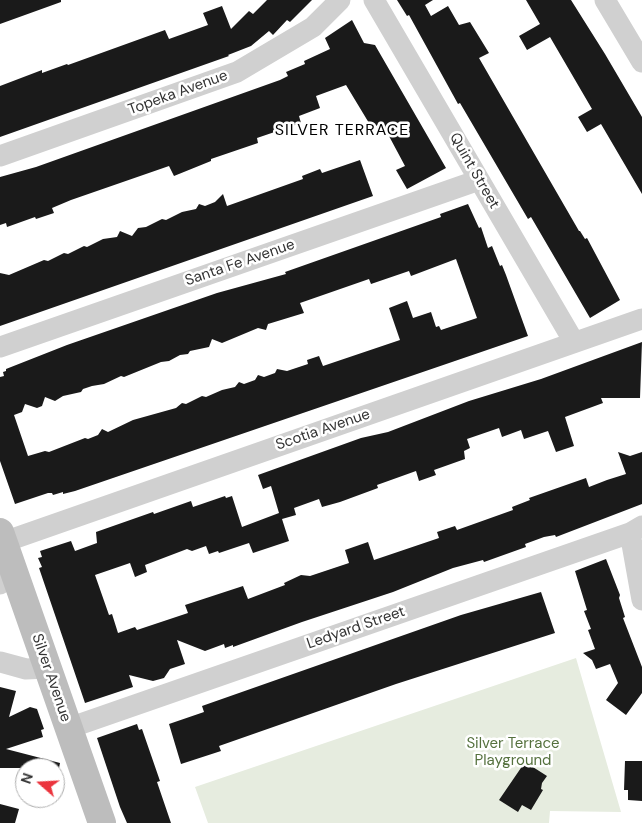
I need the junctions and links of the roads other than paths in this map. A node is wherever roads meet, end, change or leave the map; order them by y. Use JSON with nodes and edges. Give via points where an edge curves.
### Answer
{"nodes":[{"id":1,"x":340,"y":0,"type":"edge"},
{"id":2,"x":374,"y":0,"type":"edge"},
{"id":3,"x":605,"y":0,"type":"edge"},
{"id":4,"x":642,"y":62,"type":"edge"},
{"id":5,"x":0,"y":156,"type":"edge"},
{"id":6,"x":480,"y":180,"type":"junction"},
{"id":7,"x":642,"y":319,"type":"edge"},
{"id":8,"x":574,"y":342,"type":"junction"},
{"id":9,"x":0,"y":347,"type":"edge"},
{"id":10,"x":636,"y":529,"type":"edge"},
{"id":11,"x":2,"y":537,"type":"edge"},
{"id":12,"x":7,"y":579,"type":"edge"},
{"id":13,"x":642,"y":600,"type":"edge"},
{"id":14,"x":0,"y":662,"type":"edge"},
{"id":15,"x":47,"y":668,"type":"junction"},
{"id":16,"x":69,"y":728,"type":"junction"},
{"id":17,"x":102,"y":823,"type":"edge"}],
"edges":[{"from":1,"to":5,"type":"street","name":"Topeka Avenue","via":[[313,27],[237,72]]},
{"from":2,"to":6,"type":"street","name":"Quint Street"},
{"from":3,"to":4,"type":"street"},
{"from":6,"to":8,"type":"street","name":"Quint Street"},
{"from":6,"to":9,"type":"street","name":"Santa Fe Avenue"},
{"from":7,"to":8,"type":"street","name":"Scotia Avenue"},
{"from":8,"to":11,"type":"street","name":"Scotia Avenue"},
{"from":10,"to":13,"type":"street"},
{"from":10,"to":16,"type":"street","name":"Ledyard Street"},
{"from":11,"to":12,"type":"street","name":"Silver Avenue"},
{"from":12,"to":15,"type":"street","name":"Silver Avenue"},
{"from":14,"to":15,"type":"street","via":[[26,670]]},
{"from":15,"to":16,"type":"street","name":"Silver Avenue"},
{"from":16,"to":17,"type":"street","name":"Silver Avenue"}]}
